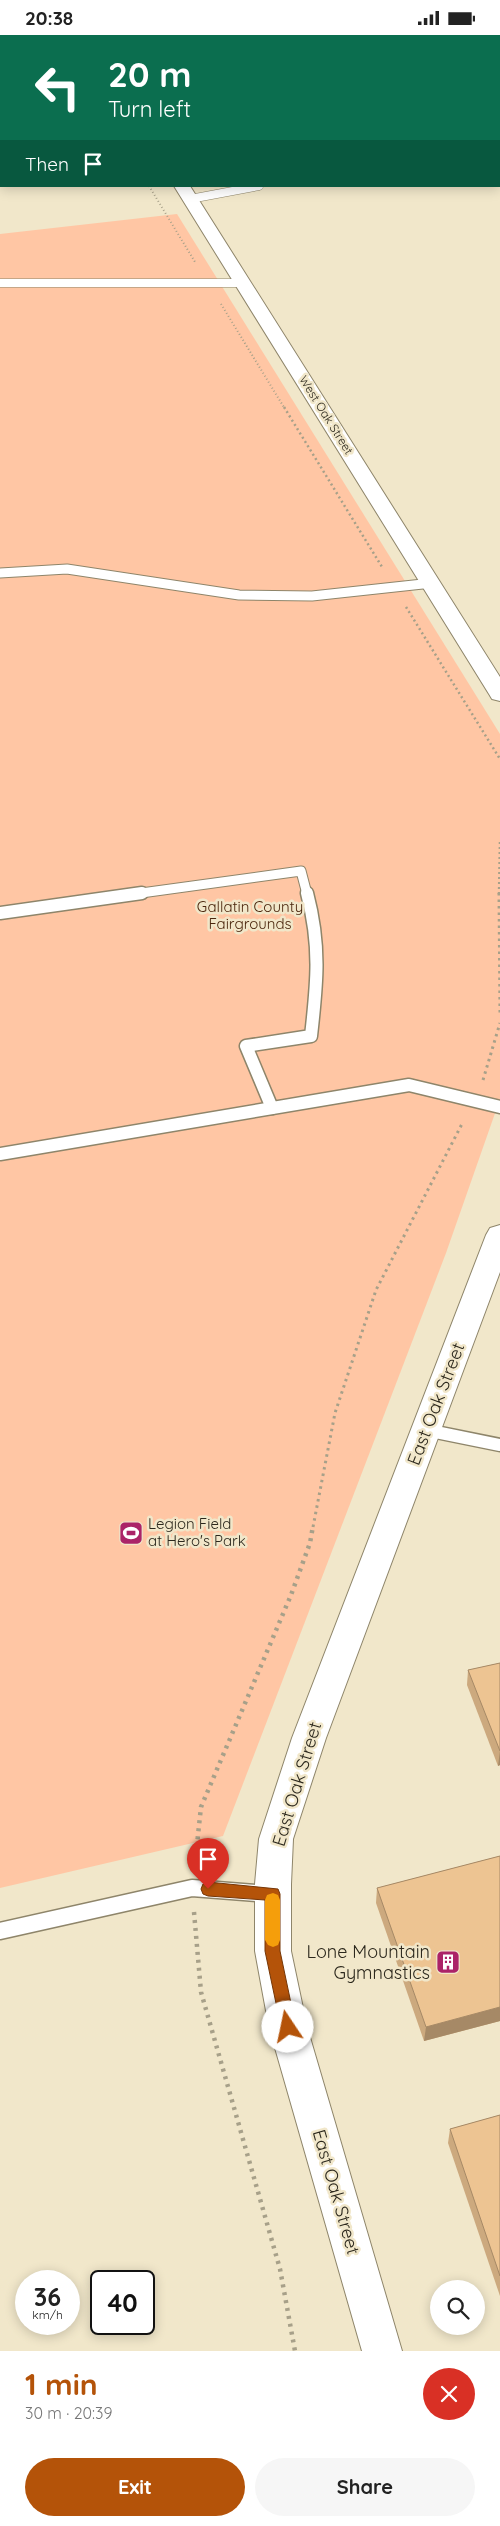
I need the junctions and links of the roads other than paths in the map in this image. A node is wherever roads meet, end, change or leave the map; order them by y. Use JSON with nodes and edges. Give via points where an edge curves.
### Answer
{"nodes":[{"id":1,"x":249,"y":187,"type":"edge"},
{"id":2,"x":186,"y":193,"type":"edge"},
{"id":3,"x":0,"y":283,"type":"edge"},
{"id":4,"x":243,"y":283,"type":"junction"},
{"id":5,"x":0,"y":573,"type":"edge"},
{"id":6,"x":432,"y":583,"type":"junction"},
{"id":7,"x":500,"y":694,"type":"edge"},
{"id":8,"x":0,"y":913,"type":"edge"},
{"id":9,"x":500,"y":1107,"type":"edge"},
{"id":10,"x":272,"y":1108,"type":"junction"},
{"id":11,"x":0,"y":1154,"type":"edge"},
{"id":12,"x":500,"y":1235,"type":"edge"},
{"id":13,"x":426,"y":1430,"type":"junction"},
{"id":14,"x":500,"y":1445,"type":"edge"},
{"id":15,"x":273,"y":1894,"type":"junction"},
{"id":16,"x":0,"y":1931,"type":"edge"},
{"id":17,"x":382,"y":2351,"type":"edge"}],
"edges":[{"from":1,"to":2,"type":"lane"},
{"from":2,"to":4,"type":"street","name":"West Oak Street"},
{"from":3,"to":4,"type":"lane"},
{"from":4,"to":6,"type":"street","name":"West Oak Street"},
{"from":5,"to":6,"type":"lane","via":[[67,569],[239,595],[312,596]]},
{"from":6,"to":7,"type":"street","name":"West Oak Street"},
{"from":8,"to":10,"type":"lane","via":[[301,871],[314,920],[318,970],[311,1036],[246,1046]]},
{"from":9,"to":10,"type":"lane","via":[[409,1085]]},
{"from":10,"to":11,"type":"lane"},
{"from":12,"to":13,"type":"street","name":"East Oak Street"},
{"from":13,"to":14,"type":"lane"},
{"from":13,"to":15,"type":"street","name":"East Oak Street","via":[[309,1738],[276,1839]]},
{"from":15,"to":16,"type":"lane","via":[[192,1888]]},
{"from":15,"to":17,"type":"street","name":"East Oak Street","via":[[273,1951],[288,2027]]}]}
